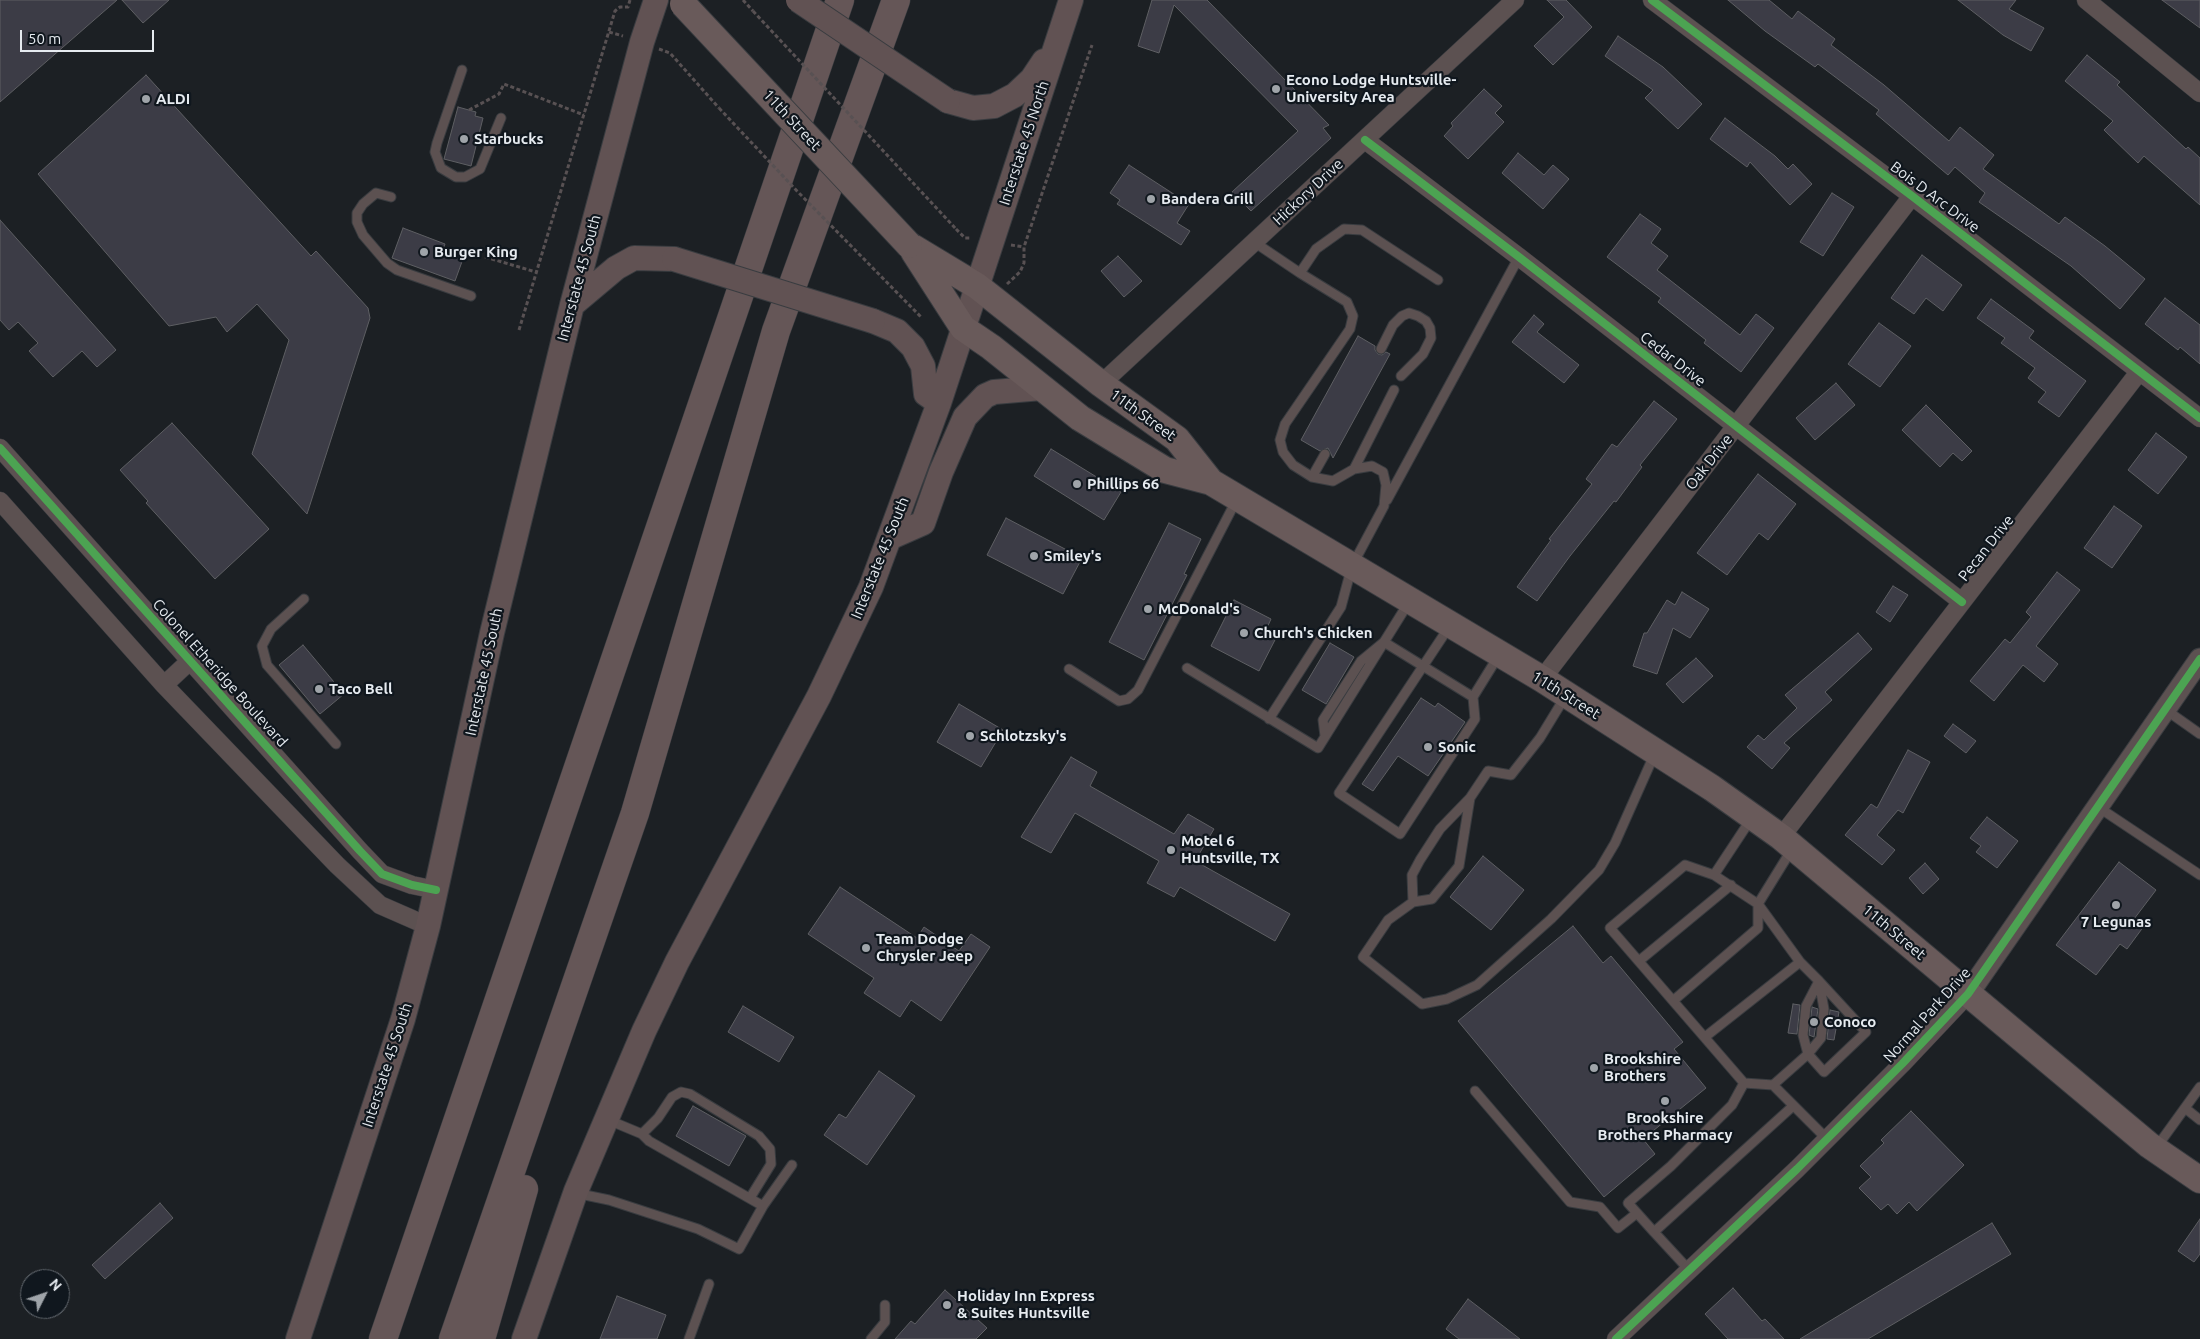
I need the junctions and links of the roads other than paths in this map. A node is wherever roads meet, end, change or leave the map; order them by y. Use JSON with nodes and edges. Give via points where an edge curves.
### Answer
{"nodes":[{"id":1,"x":656,"y":0,"type":"edge"},
{"id":2,"x":798,"y":0,"type":"edge"},
{"id":3,"x":840,"y":0,"type":"edge"},
{"id":4,"x":896,"y":0,"type":"edge"},
{"id":5,"x":1071,"y":0,"type":"edge"},
{"id":6,"x":1515,"y":0,"type":"edge"},
{"id":7,"x":1652,"y":0,"type":"edge"},
{"id":8,"x":2086,"y":0,"type":"edge"},
{"id":9,"x":679,"y":1,"type":"edge"},
{"id":10,"x":1055,"y":45,"type":"junction"},
{"id":11,"x":462,"y":70,"type":"dead end"},
{"id":12,"x":2200,"y":93,"type":"edge"},
{"id":13,"x":501,"y":118,"type":"dead end"},
{"id":14,"x":1365,"y":140,"type":"junction"},
{"id":15,"x":1912,"y":196,"type":"junction"},
{"id":16,"x":391,"y":197,"type":"dead end"},
{"id":17,"x":1254,"y":242,"type":"junction"},
{"id":18,"x":909,"y":245,"type":"junction"},
{"id":19,"x":1519,"y":257,"type":"junction"},
{"id":20,"x":1300,"y":273,"type":"junction"},
{"id":21,"x":1438,"y":280,"type":"dead end"},
{"id":22,"x":977,"y":286,"type":"junction"},
{"id":23,"x":471,"y":296,"type":"dead end"},
{"id":24,"x":572,"y":304,"type":"junction"},
{"id":25,"x":963,"y":328,"type":"junction"},
{"id":26,"x":1381,"y":349,"type":"dead end"},
{"id":27,"x":2139,"y":372,"type":"junction"},
{"id":28,"x":1401,"y":376,"type":"dead end"},
{"id":29,"x":1101,"y":384,"type":"junction"},
{"id":30,"x":1042,"y":388,"type":"junction"},
{"id":31,"x":1394,"y":390,"type":"dead end"},
{"id":32,"x":939,"y":403,"type":"junction"},
{"id":33,"x":2200,"y":418,"type":"edge"},
{"id":34,"x":1737,"y":426,"type":"junction"},
{"id":35,"x":1121,"y":443,"type":"junction"},
{"id":36,"x":0,"y":448,"type":"edge"},
{"id":37,"x":1325,"y":454,"type":"dead end"},
{"id":38,"x":1354,"y":469,"type":"junction"},
{"id":39,"x":1312,"y":477,"type":"junction"},
{"id":40,"x":1211,"y":482,"type":"junction"},
{"id":41,"x":1238,"y":498,"type":"junction"},
{"id":42,"x":0,"y":501,"type":"edge"},
{"id":43,"x":1384,"y":506,"type":"junction"},
{"id":44,"x":889,"y":538,"type":"junction"},
{"id":45,"x":1352,"y":566,"type":"junction"},
{"id":46,"x":304,"y":599,"type":"dead end"},
{"id":47,"x":1410,"y":600,"type":"junction"},
{"id":48,"x":1962,"y":602,"type":"junction"},
{"id":49,"x":1451,"y":624,"type":"junction"},
{"id":50,"x":1384,"y":642,"type":"junction"},
{"id":51,"x":1500,"y":654,"type":"junction"},
{"id":52,"x":2200,"y":659,"type":"edge"},
{"id":53,"x":191,"y":660,"type":"junction"},
{"id":54,"x":1424,"y":665,"type":"junction"},
{"id":55,"x":1187,"y":668,"type":"dead end"},
{"id":56,"x":1069,"y":669,"type":"dead end"},
{"id":57,"x":1542,"y":679,"type":"junction"},
{"id":58,"x":164,"y":685,"type":"junction"},
{"id":59,"x":1566,"y":694,"type":"junction"},
{"id":60,"x":1473,"y":697,"type":"junction"},
{"id":61,"x":2166,"y":710,"type":"junction"},
{"id":62,"x":1270,"y":719,"type":"junction"},
{"id":63,"x":2200,"y":734,"type":"edge"},
{"id":64,"x":336,"y":744,"type":"dead end"},
{"id":65,"x":1656,"y":751,"type":"junction"},
{"id":66,"x":1470,"y":798,"type":"junction"},
{"id":67,"x":2098,"y":807,"type":"junction"},
{"id":68,"x":1753,"y":817,"type":"junction"},
{"id":69,"x":1787,"y":842,"type":"junction"},
{"id":70,"x":617,"y":867,"type":"junction"},
{"id":71,"x":1714,"y":875,"type":"junction"},
{"id":72,"x":2200,"y":875,"type":"edge"},
{"id":73,"x":1731,"y":885,"type":"junction"},
{"id":74,"x":436,"y":890,"type":"junction"},
{"id":75,"x":1413,"y":902,"type":"junction"},
{"id":76,"x":1758,"y":904,"type":"junction"},
{"id":77,"x":428,"y":926,"type":"junction"},
{"id":78,"x":1639,"y":961,"type":"junction"},
{"id":79,"x":1800,"y":962,"type":"junction"},
{"id":80,"x":1819,"y":981,"type":"junction"},
{"id":81,"x":1968,"y":994,"type":"junction"},
{"id":82,"x":1674,"y":1000,"type":"junction"},
{"id":83,"x":1706,"y":1037,"type":"junction"},
{"id":84,"x":1808,"y":1054,"type":"junction"},
{"id":85,"x":1744,"y":1084,"type":"junction"},
{"id":86,"x":1773,"y":1085,"type":"junction"},
{"id":87,"x":2200,"y":1087,"type":"edge"},
{"id":88,"x":1475,"y":1091,"type":"dead end"},
{"id":89,"x":1793,"y":1106,"type":"junction"},
{"id":90,"x":2185,"y":1108,"type":"junction"},
{"id":91,"x":606,"y":1119,"type":"junction"},
{"id":92,"x":2200,"y":1120,"type":"edge"},
{"id":93,"x":642,"y":1134,"type":"junction"},
{"id":94,"x":1827,"y":1139,"type":"junction"},
{"id":95,"x":2155,"y":1149,"type":"junction"},
{"id":96,"x":792,"y":1165,"type":"dead end"},
{"id":97,"x":2200,"y":1180,"type":"edge"},
{"id":98,"x":576,"y":1191,"type":"junction"},
{"id":99,"x":750,"y":1198,"type":"junction"},
{"id":100,"x":764,"y":1206,"type":"junction"},
{"id":101,"x":1637,"y":1212,"type":"junction"},
{"id":102,"x":1654,"y":1232,"type":"junction"},
{"id":103,"x":1690,"y":1271,"type":"junction"},
{"id":104,"x":709,"y":1284,"type":"dead end"},
{"id":105,"x":885,"y":1305,"type":"dead end"},
{"id":106,"x":298,"y":1339,"type":"edge"},
{"id":107,"x":383,"y":1339,"type":"edge"},
{"id":108,"x":453,"y":1339,"type":"edge"},
{"id":109,"x":481,"y":1339,"type":"edge"},
{"id":110,"x":524,"y":1339,"type":"edge"},
{"id":111,"x":689,"y":1339,"type":"edge"},
{"id":112,"x":871,"y":1339,"type":"edge"},
{"id":113,"x":1616,"y":1339,"type":"edge"}],
"edges":[{"from":1,"to":24,"type":"main road","name":"Interstate 45 South"},
{"from":2,"to":10,"type":"main road","bridge":true,"via":[[948,101],[974,108],[994,106],[1015,95],[1032,78]]},
{"from":3,"to":107,"type":"highway"},
{"from":4,"to":70,"type":"highway","via":[[776,331]]},
{"from":5,"to":10,"type":"main road","name":"Interstate 45 North"},
{"from":6,"to":14,"type":"street","name":"Hickory Drive"},
{"from":7,"to":15,"type":"street","name":"Bois D Arc Drive"},
{"from":8,"to":12,"type":"street"},
{"from":9,"to":18,"type":"main road","name":"11th Street","bridge":true},
{"from":10,"to":22,"type":"main road","name":"Interstate 45 North"},
{"from":11,"to":13,"type":"lane","via":[[435,152],[441,168],[448,174],[465,177],[480,169]]},
{"from":14,"to":17,"type":"street","name":"Hickory Drive"},
{"from":14,"to":19,"type":"street","name":"Cedar Drive"},
{"from":15,"to":27,"type":"street","name":"Bois D Arc Drive"},
{"from":15,"to":34,"type":"street","name":"Oak Drive"},
{"from":16,"to":23,"type":"lane","via":[[376,193],[360,208],[356,222],[363,235],[397,270]]},
{"from":17,"to":20,"type":"lane"},
{"from":17,"to":29,"type":"street","name":"Hickory Drive"},
{"from":18,"to":22,"type":"main road","name":"11th Street"},
{"from":18,"to":25,"type":"main road","name":"11th Street"},
{"from":19,"to":34,"type":"street","name":"Cedar Drive"},
{"from":19,"to":43,"type":"lane"},
{"from":20,"to":21,"type":"lane","via":[[1316,249],[1344,229],[1362,230]]},
{"from":20,"to":39,"type":"lane","via":[[1348,302],[1352,316],[1350,329],[1285,424],[1280,440],[1283,452],[1293,465]]},
{"from":22,"to":25,"type":"main road","name":"Interstate 45 South"},
{"from":22,"to":29,"type":"main road","name":"11th Street"},
{"from":24,"to":32,"type":"main road","bridge":true,"via":[[616,268],[634,258],[674,259],[873,320],[897,331],[913,347],[923,366],[926,394]]},
{"from":24,"to":74,"type":"main road","name":"Interstate 45 South","via":[[492,633]]},
{"from":25,"to":30,"type":"main road","name":"11th Street"},
{"from":25,"to":32,"type":"main road","name":"Interstate 45 South"},
{"from":26,"to":28,"type":"lane","via":[[1393,325],[1402,316],[1409,314],[1426,321],[1431,338],[1417,361]]},
{"from":27,"to":33,"type":"street","name":"Bois D Arc Drive"},
{"from":27,"to":48,"type":"street","name":"Pecan Drive"},
{"from":29,"to":40,"type":"main road","name":"11th Street","via":[[1177,439]]},
{"from":30,"to":35,"type":"main road","name":"11th Street","via":[[1080,418]]},
{"from":30,"to":44,"type":"main road","via":[[994,392],[985,396],[965,418],[922,523]]},
{"from":31,"to":38,"type":"lane"},
{"from":32,"to":44,"type":"main road","name":"Interstate 45 South"},
{"from":34,"to":48,"type":"street","name":"Cedar Drive"},
{"from":34,"to":57,"type":"street","name":"Oak Drive"},
{"from":35,"to":40,"type":"main road","name":"11th Street","via":[[1165,470]]},
{"from":35,"to":40,"type":"main road","via":[[1131,435],[1138,436]]},
{"from":36,"to":53,"type":"street","name":"Colonel Etheridge Boulevard"},
{"from":37,"to":39,"type":"lane"},
{"from":38,"to":39,"type":"lane","via":[[1333,481]]},
{"from":38,"to":43,"type":"lane","via":[[1372,466],[1382,472],[1386,485]]},
{"from":40,"to":41,"type":"main road","name":"11th Street"},
{"from":41,"to":45,"type":"main road","name":"11th Street"},
{"from":41,"to":56,"type":"lane","via":[[1138,690],[1128,699],[1119,701]]},
{"from":42,"to":58,"type":"street"},
{"from":43,"to":45,"type":"lane"},
{"from":44,"to":91,"type":"main road","name":"Interstate 45 South","via":[[871,587],[819,696],[677,962]]},
{"from":45,"to":47,"type":"main road","name":"11th Street"},
{"from":45,"to":62,"type":"lane","via":[[1342,607]]},
{"from":46,"to":64,"type":"lane","via":[[271,629],[262,646],[267,665]]},
{"from":47,"to":49,"type":"main road","name":"11th Street"},
{"from":47,"to":50,"type":"lane"},
{"from":48,"to":69,"type":"street","name":"Pecan Drive"},
{"from":49,"to":51,"type":"main road","name":"11th Street"},
{"from":49,"to":54,"type":"lane"},
{"from":50,"to":54,"type":"lane"},
{"from":50,"to":62,"type":"lane","via":[[1318,748]]},
{"from":51,"to":57,"type":"main road","name":"11th Street"},
{"from":51,"to":60,"type":"lane"},
{"from":52,"to":61,"type":"street","name":"Normal Park Drive"},
{"from":53,"to":58,"type":"street"},
{"from":53,"to":74,"type":"street","name":"Colonel Etheridge Boulevard","via":[[382,874]]},
{"from":54,"to":60,"type":"lane"},
{"from":54,"to":60,"type":"lane","via":[[1339,793],[1400,834],[1475,720]]},
{"from":55,"to":62,"type":"lane"},
{"from":57,"to":59,"type":"main road","name":"11th Street"},
{"from":58,"to":77,"type":"street","via":[[337,866],[380,905]]},
{"from":59,"to":65,"type":"main road","name":"11th Street"},
{"from":59,"to":66,"type":"lane","via":[[1540,738],[1511,775],[1488,771]]},
{"from":61,"to":63,"type":"lane"},
{"from":61,"to":67,"type":"street","name":"Normal Park Drive"},
{"from":65,"to":68,"type":"main road","name":"11th Street"},
{"from":65,"to":75,"type":"lane","via":[[1615,843],[1599,870],[1552,919],[1477,984],[1447,999],[1422,1004],[1362,957],[1388,920]]},
{"from":66,"to":75,"type":"lane","via":[[1440,829],[1420,860],[1412,876]]},
{"from":66,"to":75,"type":"lane","via":[[1459,866],[1432,899]]},
{"from":67,"to":72,"type":"lane"},
{"from":67,"to":81,"type":"street","name":"Normal Park Drive"},
{"from":68,"to":69,"type":"main road","name":"11th Street"},
{"from":68,"to":71,"type":"lane"},
{"from":69,"to":76,"type":"lane"},
{"from":69,"to":81,"type":"main road","name":"11th Street"},
{"from":70,"to":108,"type":"highway"},
{"from":70,"to":109,"type":"highway","via":[[590,973]]},
{"from":71,"to":73,"type":"lane"},
{"from":71,"to":78,"type":"lane","via":[[1685,865],[1610,928]]},
{"from":73,"to":76,"type":"lane"},
{"from":73,"to":78,"type":"lane"},
{"from":74,"to":77,"type":"main road","name":"Interstate 45 South"},
{"from":76,"to":79,"type":"lane"},
{"from":76,"to":82,"type":"lane","via":[[1758,928]]},
{"from":77,"to":106,"type":"main road","name":"Interstate 45 South","via":[[400,1028]]},
{"from":78,"to":82,"type":"lane"},
{"from":79,"to":80,"type":"lane"},
{"from":79,"to":83,"type":"lane"},
{"from":80,"to":84,"type":"lane","via":[[1806,1006],[1803,1035]]},
{"from":80,"to":84,"type":"lane","via":[[1824,1009],[1821,1038]]},
{"from":80,"to":84,"type":"lane","via":[[1866,1032],[1824,1072]]},
{"from":81,"to":94,"type":"street","name":"Normal Park Drive"},
{"from":81,"to":95,"type":"main road","name":"11th Street"},
{"from":82,"to":83,"type":"lane"},
{"from":83,"to":85,"type":"lane"},
{"from":84,"to":86,"type":"lane"},
{"from":85,"to":86,"type":"lane"},
{"from":85,"to":101,"type":"lane","via":[[1732,1105],[1671,1166],[1628,1203]]},
{"from":86,"to":89,"type":"lane"},
{"from":87,"to":90,"type":"lane"},
{"from":88,"to":101,"type":"lane","via":[[1570,1202],[1600,1207],[1618,1228]]},
{"from":89,"to":94,"type":"lane"},
{"from":89,"to":102,"type":"lane"},
{"from":90,"to":92,"type":"lane"},
{"from":90,"to":95,"type":"lane"},
{"from":91,"to":93,"type":"lane"},
{"from":91,"to":98,"type":"main road","name":"Interstate 45 South"},
{"from":93,"to":99,"type":"lane","via":[[649,1142]]},
{"from":93,"to":99,"type":"lane","via":[[672,1097],[681,1092],[690,1094],[759,1136],[770,1149],[771,1164]]},
{"from":94,"to":103,"type":"street","name":"Normal Park Drive"},
{"from":95,"to":97,"type":"main road","name":"11th Street"},
{"from":96,"to":100,"type":"lane"},
{"from":98,"to":100,"type":"lane","via":[[698,1229],[739,1250]]},
{"from":98,"to":110,"type":"main road","name":"Interstate 45 South"},
{"from":99,"to":100,"type":"lane"},
{"from":101,"to":102,"type":"lane"},
{"from":102,"to":103,"type":"lane"},
{"from":103,"to":113,"type":"street","name":"Normal Park Drive"},
{"from":104,"to":111,"type":"lane"},
{"from":105,"to":112,"type":"lane","via":[[885,1322]]}]}
